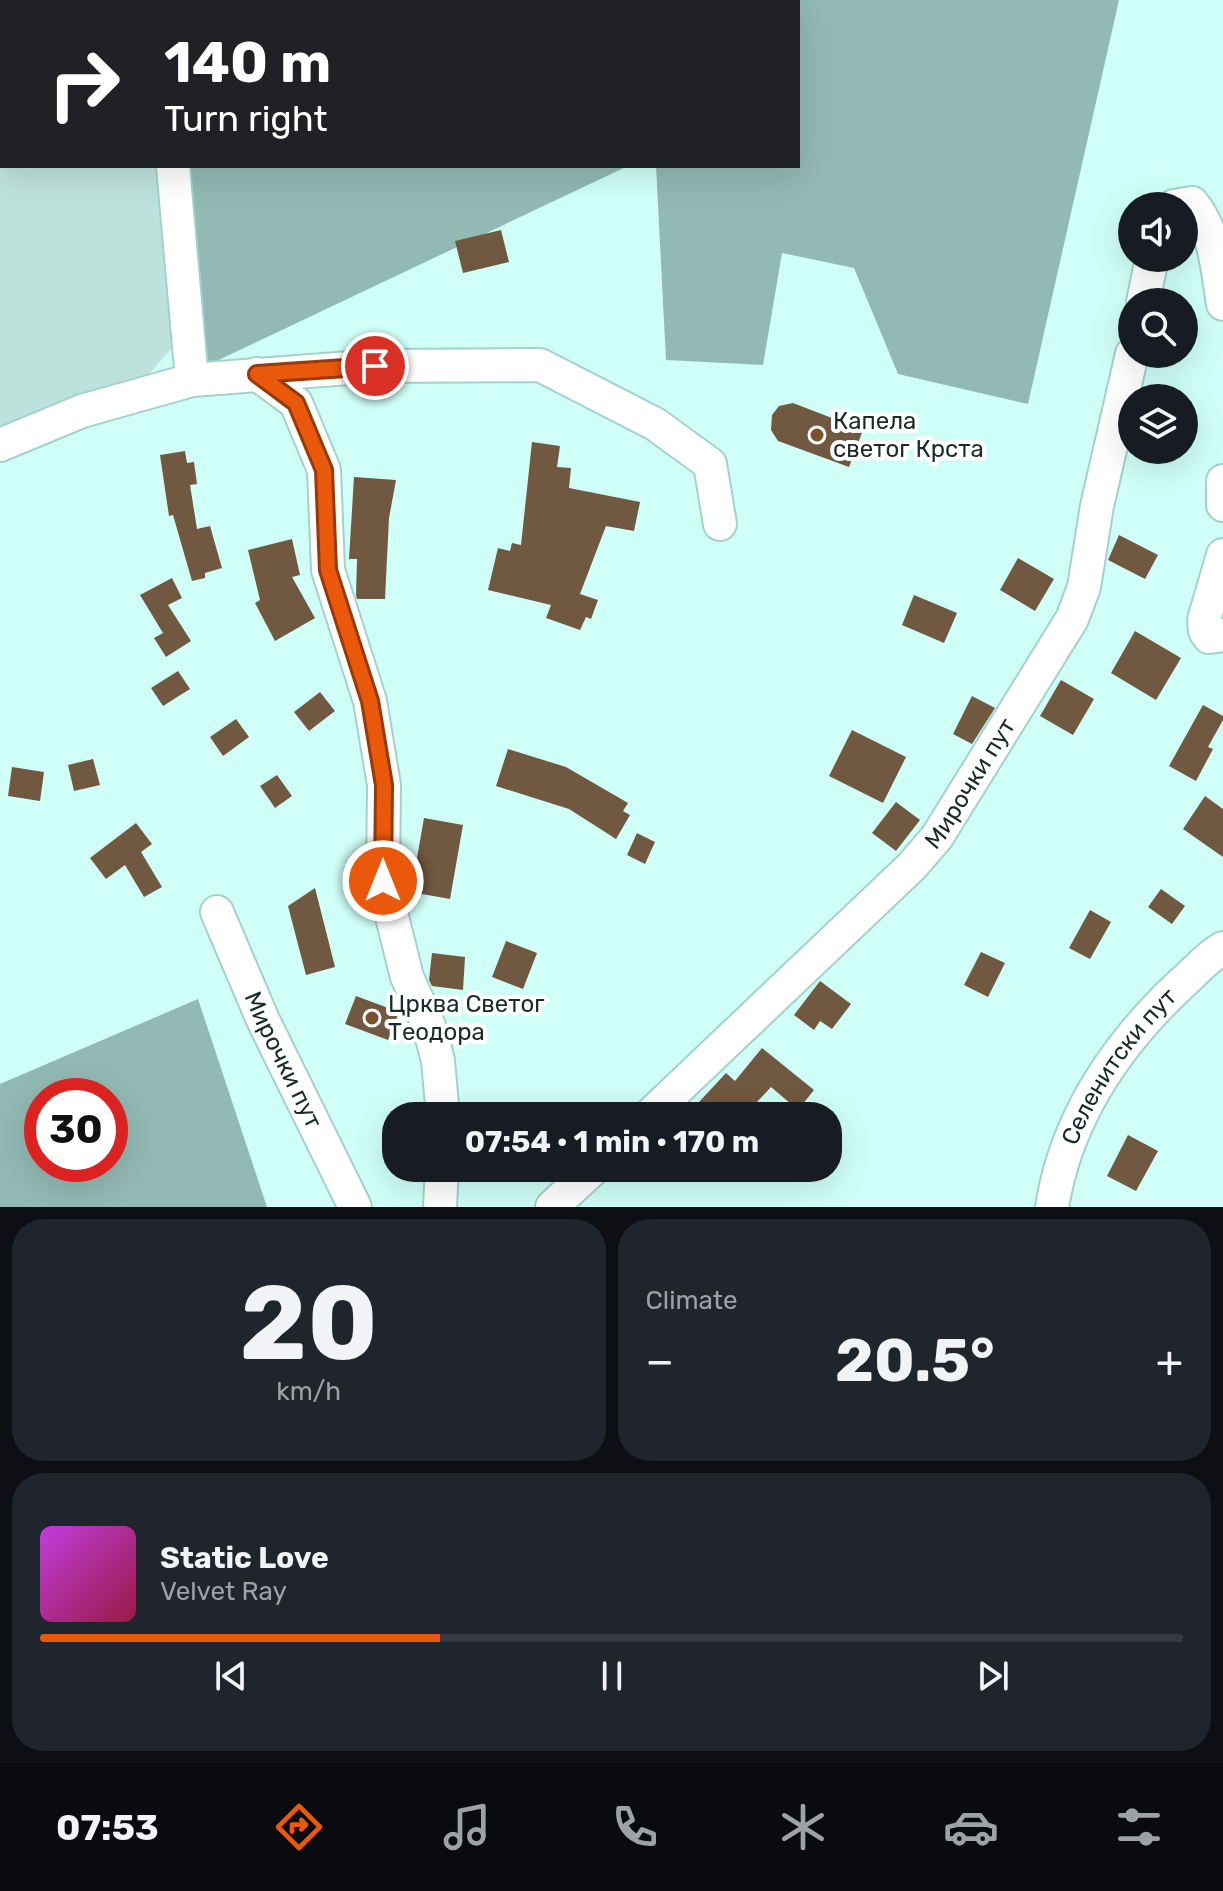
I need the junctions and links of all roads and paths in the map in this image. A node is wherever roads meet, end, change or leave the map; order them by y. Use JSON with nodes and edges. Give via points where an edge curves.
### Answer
{"nodes":[{"id":1,"x":173,"y":168,"type":"edge"},
{"id":2,"x":1198,"y":210,"type":"edge"},
{"id":3,"x":1223,"y":304,"type":"edge"},
{"id":4,"x":1129,"y":368,"type":"edge"},
{"id":5,"x":257,"y":374,"type":"junction"},
{"id":6,"x":192,"y":380,"type":"junction"},
{"id":7,"x":0,"y":445,"type":"edge"},
{"id":8,"x":1223,"y":481,"type":"edge"},
{"id":9,"x":1223,"y":505,"type":"edge"},
{"id":10,"x":720,"y":524,"type":"dead end"},
{"id":11,"x":1223,"y":555,"type":"edge"},
{"id":12,"x":1215,"y":622,"type":"edge"},
{"id":13,"x":217,"y":912,"type":"dead end"},
{"id":14,"x":1223,"y":948,"type":"edge"},
{"id":15,"x":443,"y":1102,"type":"edge"},
{"id":16,"x":664,"y":1102,"type":"edge"},
{"id":17,"x":441,"y":1182,"type":"edge"},
{"id":18,"x":579,"y":1182,"type":"edge"},
{"id":19,"x":355,"y":1207,"type":"edge"},
{"id":20,"x":440,"y":1207,"type":"edge"},
{"id":21,"x":552,"y":1207,"type":"edge"},
{"id":22,"x":1052,"y":1207,"type":"edge"}],
"edges":[{"from":1,"to":6,"type":"street"},
{"from":2,"to":3,"type":"street","via":[[1212,239]]},
{"from":4,"to":16,"type":"street","name":"Мирочки пут","via":[[1084,587],[1072,619],[937,837]]},
{"from":5,"to":6,"type":"street"},
{"from":5,"to":10,"type":"street","via":[[375,366],[540,365],[655,424],[710,464]]},
{"from":5,"to":15,"type":"street","via":[[296,403],[324,470],[328,570],[370,701],[384,785],[383,881],[407,977],[435,1050]]},
{"from":6,"to":7,"type":"street","via":[[82,411]]},
{"from":8,"to":9,"type":"street"},
{"from":11,"to":12,"type":"street"},
{"from":13,"to":19,"type":"street","name":"Мирочки пут","via":[[263,1020]]},
{"from":14,"to":22,"type":"street","name":"Селенитски пут","via":[[1151,1012],[1110,1061],[1066,1146]]},
{"from":17,"to":20,"type":"street"},
{"from":18,"to":21,"type":"street"}]}
